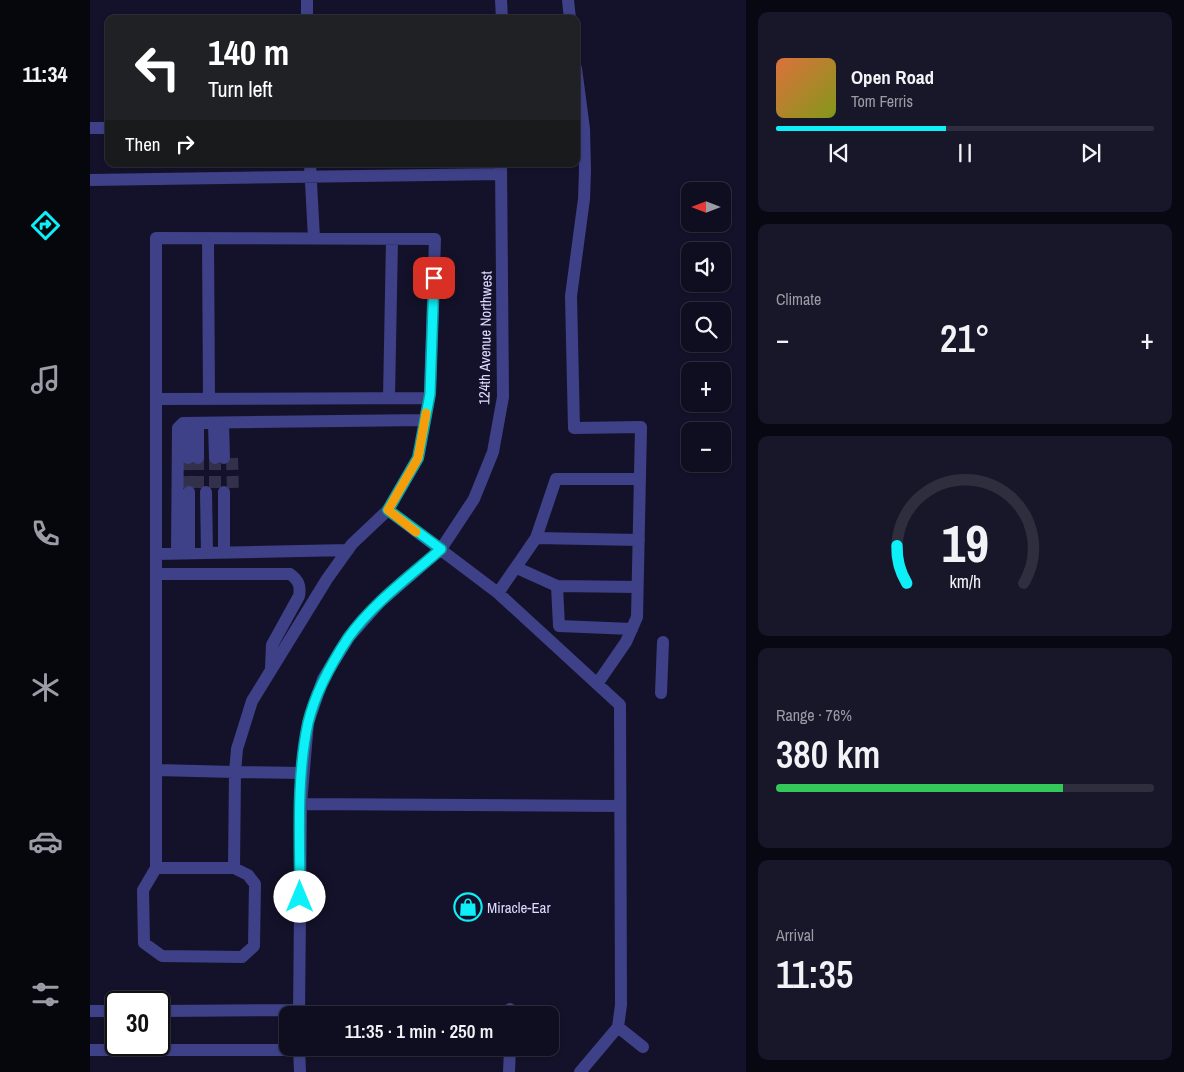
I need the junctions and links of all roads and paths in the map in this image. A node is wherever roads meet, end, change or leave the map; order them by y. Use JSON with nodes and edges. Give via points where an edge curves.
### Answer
{"nodes":[{"id":1,"x":307,"y":0,"type":"edge"},
{"id":2,"x":501,"y":0,"type":"edge"},
{"id":3,"x":568,"y":0,"type":"edge"},
{"id":4,"x":307,"y":15,"type":"edge"},
{"id":5,"x":502,"y":15,"type":"edge"},
{"id":6,"x":570,"y":15,"type":"edge"},
{"id":7,"x":580,"y":98,"type":"edge"},
{"id":8,"x":90,"y":128,"type":"edge"},
{"id":9,"x":105,"y":128,"type":"edge"},
{"id":10,"x":310,"y":167,"type":"edge"},
{"id":11,"x":501,"y":169,"type":"edge"},
{"id":12,"x":311,"y":178,"type":"junction"},
{"id":13,"x":90,"y":180,"type":"edge"},
{"id":14,"x":208,"y":238,"type":"junction"},
{"id":15,"x":314,"y":238,"type":"junction"},
{"id":16,"x":392,"y":239,"type":"junction"},
{"id":17,"x":156,"y":398,"type":"junction"},
{"id":18,"x":209,"y":398,"type":"junction"},
{"id":19,"x":389,"y":398,"type":"junction"},
{"id":20,"x":429,"y":398,"type":"junction"},
{"id":21,"x":425,"y":420,"type":"junction"},
{"id":22,"x":210,"y":423,"type":"junction"},
{"id":23,"x":211,"y":458,"type":"junction"},
{"id":24,"x":640,"y":479,"type":"junction"},
{"id":25,"x":211,"y":492,"type":"junction"},
{"id":26,"x":388,"y":510,"type":"junction"},
{"id":27,"x":536,"y":538,"type":"junction"},
{"id":28,"x":639,"y":540,"type":"junction"},
{"id":29,"x":441,"y":549,"type":"junction"},
{"id":30,"x":348,"y":550,"type":"junction"},
{"id":31,"x":206,"y":553,"type":"junction"},
{"id":32,"x":157,"y":554,"type":"junction"},
{"id":33,"x":517,"y":568,"type":"junction"},
{"id":34,"x":157,"y":574,"type":"junction"},
{"id":35,"x":557,"y":586,"type":"junction"},
{"id":36,"x":638,"y":587,"type":"junction"},
{"id":37,"x":498,"y":593,"type":"junction"},
{"id":38,"x":632,"y":629,"type":"junction"},
{"id":39,"x":663,"y":642,"type":"dead end"},
{"id":40,"x":271,"y":670,"type":"junction"},
{"id":41,"x":597,"y":684,"type":"junction"},
{"id":42,"x":661,"y":693,"type":"dead end"},
{"id":43,"x":157,"y":770,"type":"junction"},
{"id":44,"x":235,"y":772,"type":"junction"},
{"id":45,"x":302,"y":773,"type":"junction"},
{"id":46,"x":301,"y":804,"type":"junction"},
{"id":47,"x":620,"y":806,"type":"junction"},
{"id":48,"x":156,"y":868,"type":"junction"},
{"id":49,"x":234,"y":868,"type":"junction"},
{"id":50,"x":299,"y":1006,"type":"edge"},
{"id":51,"x":90,"y":1011,"type":"edge"},
{"id":52,"x":105,"y":1011,"type":"edge"},
{"id":53,"x":170,"y":1011,"type":"edge"},
{"id":54,"x":279,"y":1012,"type":"edge"},
{"id":55,"x":618,"y":1027,"type":"junction"},
{"id":56,"x":643,"y":1047,"type":"dead end"},
{"id":57,"x":279,"y":1049,"type":"edge"},
{"id":58,"x":90,"y":1050,"type":"edge"},
{"id":59,"x":299,"y":1056,"type":"edge"},
{"id":60,"x":510,"y":1056,"type":"edge"},
{"id":61,"x":300,"y":1072,"type":"edge"},
{"id":62,"x":510,"y":1072,"type":"edge"},
{"id":63,"x":580,"y":1072,"type":"edge"}],
"edges":[{"from":1,"to":4,"type":"street"},
{"from":2,"to":5,"type":"street"},
{"from":3,"to":6,"type":"street"},
{"from":7,"to":24,"type":"street","via":[[585,171],[571,296],[574,428],[641,427]]},
{"from":8,"to":9,"type":"street"},
{"from":10,"to":12,"type":"street"},
{"from":11,"to":12,"type":"street"},
{"from":11,"to":29,"type":"street","name":"124th Avenue Northwest","via":[[503,397],[493,452],[477,491]]},
{"from":12,"to":13,"type":"street"},
{"from":12,"to":15,"type":"street"},
{"from":14,"to":15,"type":"street"},
{"from":14,"to":17,"type":"street","via":[[156,238]]},
{"from":14,"to":18,"type":"street"},
{"from":15,"to":16,"type":"street"},
{"from":16,"to":19,"type":"street"},
{"from":16,"to":20,"type":"street","via":[[435,239]]},
{"from":17,"to":18,"type":"street"},
{"from":17,"to":32,"type":"street"},
{"from":18,"to":19,"type":"street"},
{"from":19,"to":20,"type":"street"},
{"from":20,"to":21,"type":"street"},
{"from":21,"to":22,"type":"street"},
{"from":21,"to":26,"type":"street","via":[[418,458]]},
{"from":22,"to":23,"type":"street"},
{"from":22,"to":23,"type":"street"},
{"from":22,"to":23,"type":"street"},
{"from":22,"to":31,"type":"street","via":[[183,423],[178,428]]},
{"from":24,"to":27,"type":"street","via":[[556,480]]},
{"from":24,"to":28,"type":"street"},
{"from":25,"to":31,"type":"street"},
{"from":25,"to":31,"type":"street"},
{"from":25,"to":31,"type":"street"},
{"from":26,"to":29,"type":"street"},
{"from":26,"to":30,"type":"street"},
{"from":27,"to":28,"type":"street"},
{"from":27,"to":33,"type":"street"},
{"from":28,"to":36,"type":"street"},
{"from":29,"to":37,"type":"street"},
{"from":29,"to":45,"type":"street","name":"124th Avenue Northwest","via":[[380,602],[349,637],[328,670],[308,723]]},
{"from":30,"to":31,"type":"street"},
{"from":30,"to":40,"type":"street"},
{"from":31,"to":32,"type":"street"},
{"from":32,"to":34,"type":"street"},
{"from":33,"to":35,"type":"street"},
{"from":33,"to":37,"type":"street"},
{"from":34,"to":40,"type":"street","via":[[281,573],[290,574],[298,580],[299,596],[272,646]]},
{"from":34,"to":43,"type":"street"},
{"from":35,"to":36,"type":"street"},
{"from":35,"to":38,"type":"street","via":[[559,626]]},
{"from":36,"to":38,"type":"street","via":[[637,617]]},
{"from":37,"to":41,"type":"street"},
{"from":38,"to":41,"type":"street"},
{"from":39,"to":42,"type":"street"},
{"from":40,"to":44,"type":"street","via":[[252,701],[237,749]]},
{"from":41,"to":47,"type":"street","via":[[620,706]]},
{"from":43,"to":44,"type":"street"},
{"from":43,"to":48,"type":"street"},
{"from":44,"to":45,"type":"street"},
{"from":44,"to":49,"type":"street"},
{"from":45,"to":46,"type":"street","name":"124th Avenue Northwest"},
{"from":46,"to":47,"type":"street"},
{"from":46,"to":50,"type":"street","name":"124th Avenue Northwest"},
{"from":47,"to":55,"type":"street","via":[[621,1005]]},
{"from":48,"to":49,"type":"street"},
{"from":48,"to":49,"type":"street","via":[[143,890],[144,942],[162,956],[242,957],[254,946],[255,884],[248,875]]},
{"from":51,"to":52,"type":"street"},
{"from":53,"to":54,"type":"street"},
{"from":55,"to":56,"type":"street"},
{"from":55,"to":63,"type":"street"},
{"from":57,"to":58,"type":"street"},
{"from":59,"to":61,"type":"street"},
{"from":60,"to":62,"type":"street"}]}
